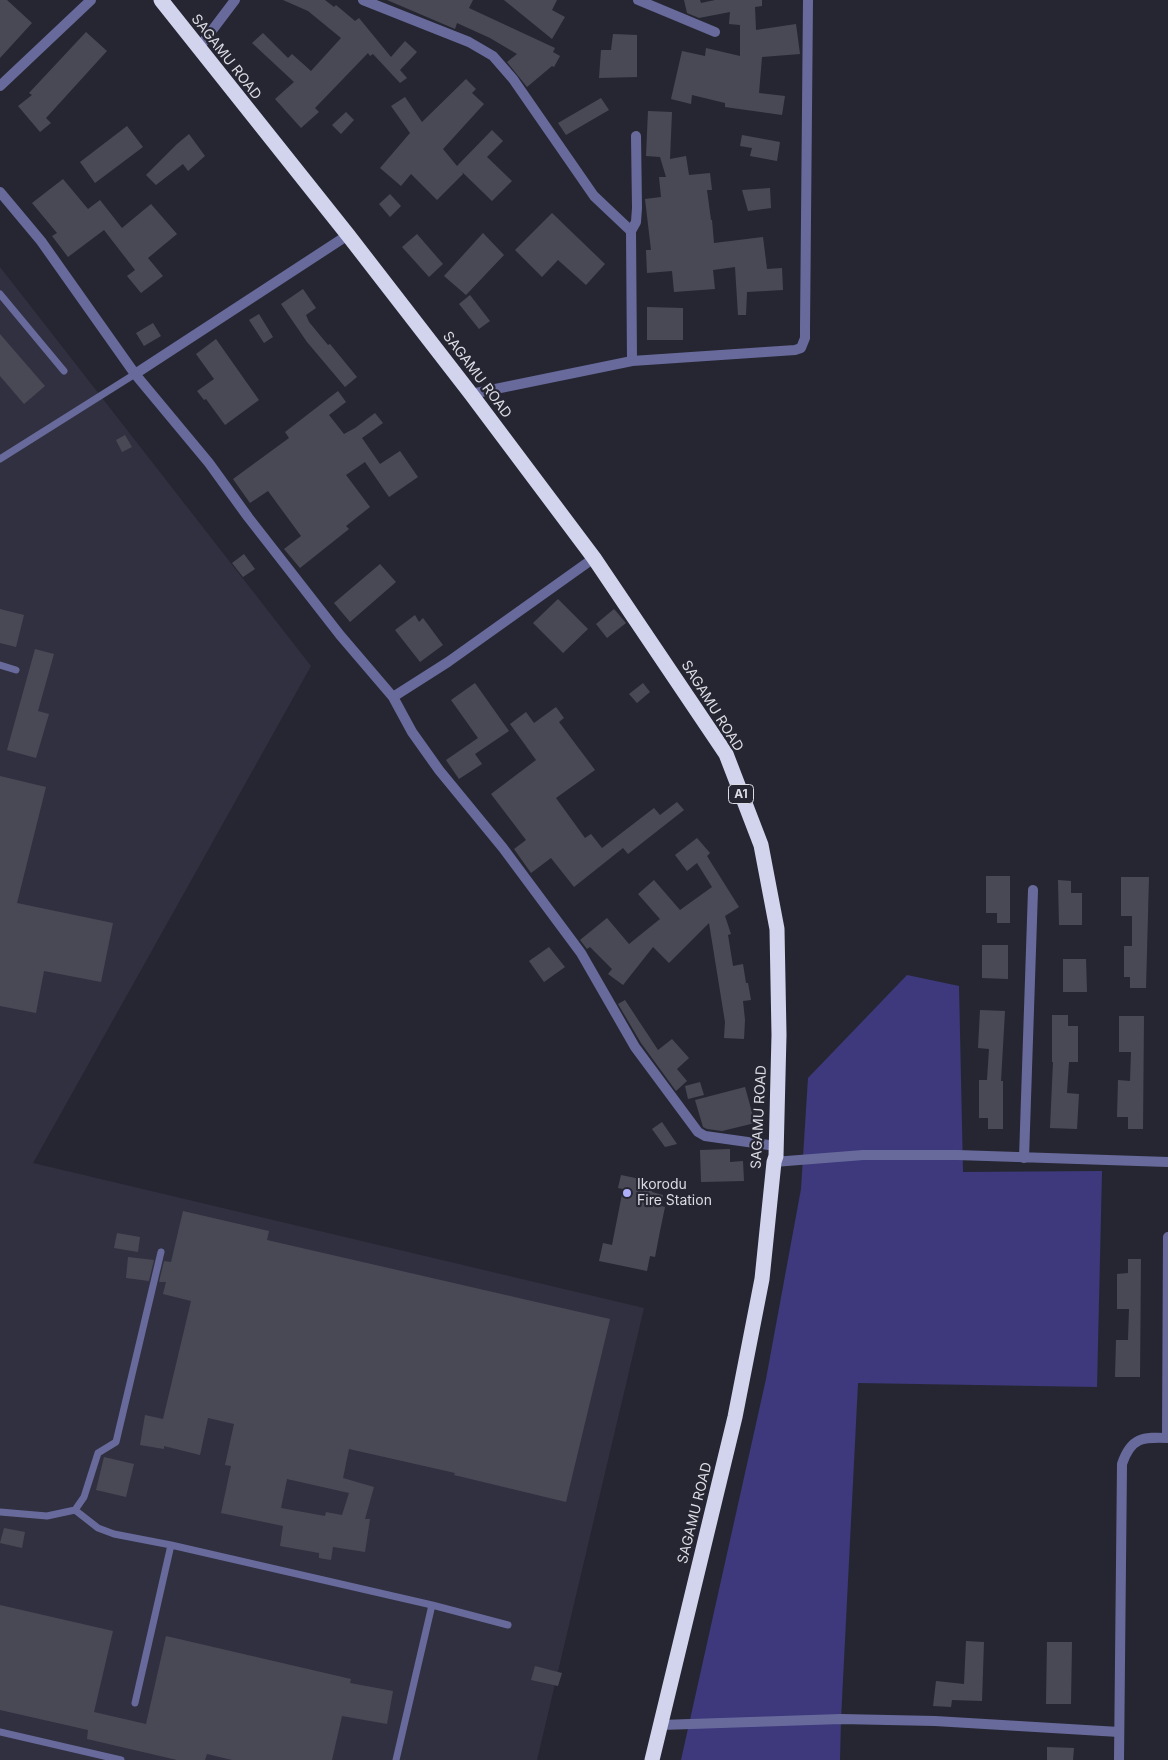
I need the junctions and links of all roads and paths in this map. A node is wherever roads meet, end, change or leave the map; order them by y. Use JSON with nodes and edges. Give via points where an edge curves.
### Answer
{"nodes":[{"id":1,"x":91,"y":0,"type":"edge"},
{"id":2,"x":161,"y":0,"type":"edge"},
{"id":3,"x":235,"y":0,"type":"edge"},
{"id":4,"x":363,"y":0,"type":"edge"},
{"id":5,"x":638,"y":0,"type":"edge"},
{"id":6,"x":808,"y":0,"type":"edge"},
{"id":7,"x":716,"y":32,"type":"dead end"},
{"id":8,"x":198,"y":49,"type":"junction"},
{"id":9,"x":0,"y":86,"type":"edge"},
{"id":10,"x":636,"y":136,"type":"dead end"},
{"id":11,"x":0,"y":192,"type":"edge"},
{"id":12,"x":630,"y":231,"type":"junction"},
{"id":13,"x":348,"y":235,"type":"junction"},
{"id":14,"x":0,"y":294,"type":"edge"},
{"id":15,"x":632,"y":361,"type":"junction"},
{"id":16,"x":64,"y":371,"type":"dead end"},
{"id":17,"x":135,"y":374,"type":"junction"},
{"id":18,"x":471,"y":394,"type":"junction"},
{"id":19,"x":0,"y":459,"type":"edge"},
{"id":20,"x":594,"y":558,"type":"junction"},
{"id":21,"x":0,"y":665,"type":"edge"},
{"id":22,"x":16,"y":670,"type":"dead end"},
{"id":23,"x":394,"y":697,"type":"junction"},
{"id":24,"x":1033,"y":890,"type":"dead end"},
{"id":25,"x":776,"y":1146,"type":"junction"},
{"id":26,"x":1024,"y":1158,"type":"junction"},
{"id":27,"x":774,"y":1162,"type":"junction"},
{"id":28,"x":1168,"y":1162,"type":"edge"},
{"id":29,"x":1168,"y":1238,"type":"edge"},
{"id":30,"x":161,"y":1252,"type":"dead end"},
{"id":31,"x":1167,"y":1438,"type":"edge"},
{"id":32,"x":75,"y":1510,"type":"junction"},
{"id":33,"x":0,"y":1512,"type":"edge"},
{"id":34,"x":170,"y":1545,"type":"junction"},
{"id":35,"x":432,"y":1605,"type":"junction"},
{"id":36,"x":508,"y":1625,"type":"dead end"},
{"id":37,"x":135,"y":1703,"type":"dead end"},
{"id":38,"x":661,"y":1725,"type":"junction"},
{"id":39,"x":0,"y":1732,"type":"edge"},
{"id":40,"x":1119,"y":1732,"type":"junction"},
{"id":41,"x":121,"y":1760,"type":"edge"},
{"id":42,"x":396,"y":1760,"type":"edge"},
{"id":43,"x":652,"y":1760,"type":"edge"},
{"id":44,"x":1119,"y":1760,"type":"edge"}],
"edges":[{"from":1,"to":9,"type":"street"},
{"from":2,"to":8,"type":"highway","name":"SAGAMU ROAD","number":"A1"},
{"from":3,"to":8,"type":"street"},
{"from":4,"to":12,"type":"street","via":[[469,42],[494,56],[514,79],[594,196]]},
{"from":5,"to":7,"type":"street"},
{"from":6,"to":15,"type":"street","via":[[805,338],[802,348]]},
{"from":8,"to":13,"type":"highway","name":"SAGAMU ROAD","number":"A1"},
{"from":10,"to":12,"type":"street","via":[[637,208],[636,222]]},
{"from":11,"to":17,"type":"street","via":[[41,241]]},
{"from":12,"to":15,"type":"street"},
{"from":13,"to":17,"type":"street"},
{"from":13,"to":18,"type":"highway","name":"SAGAMU ROAD","number":"A1"},
{"from":14,"to":16,"type":"lane"},
{"from":15,"to":18,"type":"street"},
{"from":17,"to":19,"type":"lane"},
{"from":17,"to":23,"type":"street","via":[[340,635]]},
{"from":18,"to":20,"type":"highway","name":"SAGAMU ROAD","number":"A1"},
{"from":20,"to":23,"type":"street","via":[[456,657]]},
{"from":20,"to":25,"type":"highway","name":"SAGAMU ROAD","number":"A1","via":[[726,754],[761,845],[777,929],[780,1035]]},
{"from":21,"to":22,"type":"lane"},
{"from":23,"to":25,"type":"street","via":[[412,732],[439,770],[503,848],[581,953],[635,1047],[698,1132],[705,1136]]},
{"from":24,"to":26,"type":"street"},
{"from":25,"to":27,"type":"highway","name":"SAGAMU ROAD","number":"A1"},
{"from":26,"to":27,"type":"street","via":[[863,1154]]},
{"from":26,"to":28,"type":"street"},
{"from":27,"to":38,"type":"highway","name":"SAGAMU ROAD","number":"A1","via":[[762,1279],[735,1417]]},
{"from":29,"to":31,"type":"street"},
{"from":30,"to":32,"type":"lane","via":[[116,1442],[98,1453],[84,1497]]},
{"from":31,"to":40,"type":"street","via":[[1145,1438],[1135,1443],[1126,1451],[1122,1464]]},
{"from":32,"to":33,"type":"lane","via":[[47,1516]]},
{"from":32,"to":34,"type":"lane","via":[[98,1528],[114,1534]]},
{"from":34,"to":35,"type":"lane"},
{"from":34,"to":37,"type":"lane"},
{"from":35,"to":36,"type":"lane"},
{"from":35,"to":42,"type":"lane"},
{"from":38,"to":40,"type":"street","via":[[850,1719]]},
{"from":38,"to":43,"type":"highway","name":"SAGAMU ROAD","number":"A1"},
{"from":39,"to":41,"type":"lane"},
{"from":40,"to":44,"type":"street"}]}
